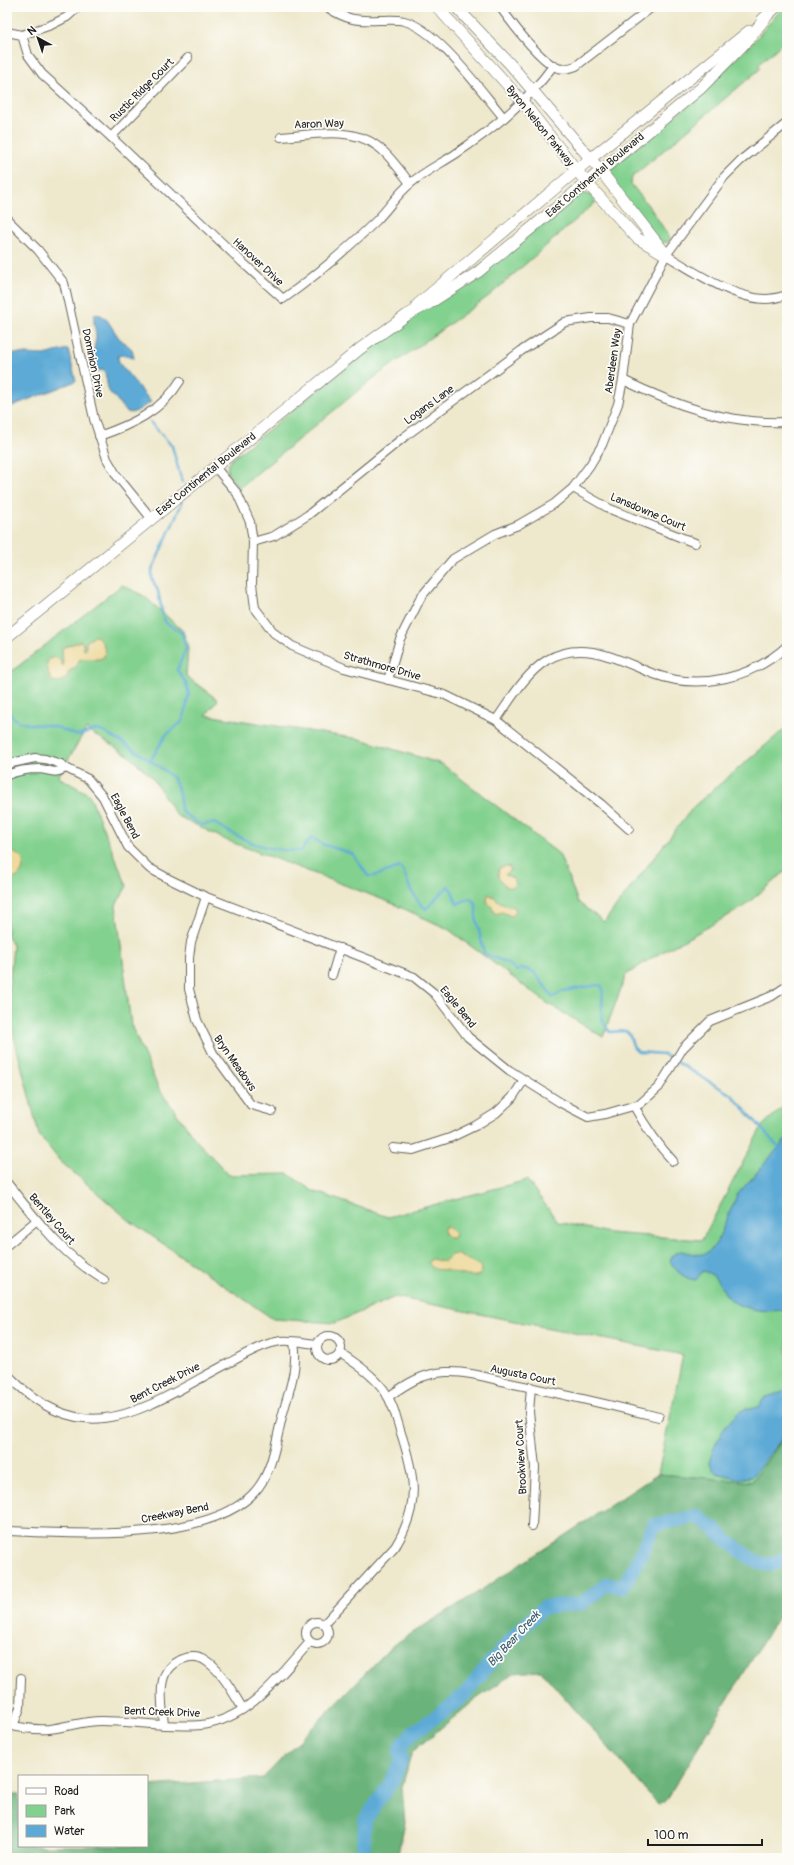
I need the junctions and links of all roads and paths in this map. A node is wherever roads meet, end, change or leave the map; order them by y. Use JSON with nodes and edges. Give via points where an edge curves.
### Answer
{"nodes":[{"id":1,"x":78,"y":7,"type":"edge"},
{"id":2,"x":327,"y":7,"type":"edge"},
{"id":3,"x":436,"y":7,"type":"edge"},
{"id":4,"x":456,"y":7,"type":"edge"},
{"id":5,"x":500,"y":7,"type":"edge"},
{"id":6,"x":652,"y":7,"type":"edge"},
{"id":7,"x":776,"y":7,"type":"edge"},
{"id":8,"x":766,"y":16,"type":"junction"},
{"id":9,"x":7,"y":32,"type":"edge"},
{"id":10,"x":22,"y":35,"type":"junction"},
{"id":11,"x":188,"y":58,"type":"dead end"},
{"id":12,"x":553,"y":66,"type":"junction"},
{"id":13,"x":533,"y":92,"type":"junction"},
{"id":14,"x":522,"y":101,"type":"junction"},
{"id":15,"x":504,"y":118,"type":"junction"},
{"id":16,"x":787,"y":123,"type":"edge"},
{"id":17,"x":111,"y":137,"type":"junction"},
{"id":18,"x":280,"y":137,"type":"dead end"},
{"id":19,"x":590,"y":159,"type":"junction"},
{"id":20,"x":576,"y":170,"type":"junction"},
{"id":21,"x":600,"y":170,"type":"junction"},
{"id":22,"x":586,"y":182,"type":"junction"},
{"id":23,"x":410,"y":183,"type":"junction"},
{"id":24,"x":8,"y":220,"type":"edge"},
{"id":25,"x":666,"y":255,"type":"junction"},
{"id":26,"x":787,"y":295,"type":"edge"},
{"id":27,"x":407,"y":315,"type":"junction"},
{"id":28,"x":630,"y":324,"type":"junction"},
{"id":29,"x":623,"y":380,"type":"junction"},
{"id":30,"x":180,"y":381,"type":"dead end"},
{"id":31,"x":787,"y":422,"type":"edge"},
{"id":32,"x":99,"y":436,"type":"junction"},
{"id":33,"x":215,"y":467,"type":"junction"},
{"id":34,"x":573,"y":488,"type":"junction"},
{"id":35,"x":151,"y":518,"type":"junction"},
{"id":36,"x":254,"y":542,"type":"junction"},
{"id":37,"x":695,"y":544,"type":"dead end"},
{"id":38,"x":7,"y":637,"type":"edge"},
{"id":39,"x":787,"y":646,"type":"edge"},
{"id":40,"x":388,"y":680,"type":"junction"},
{"id":41,"x":496,"y":720,"type":"junction"},
{"id":42,"x":7,"y":764,"type":"edge"},
{"id":43,"x":66,"y":768,"type":"junction"},
{"id":44,"x":7,"y":775,"type":"edge"},
{"id":45,"x":629,"y":829,"type":"dead end"},
{"id":46,"x":206,"y":897,"type":"junction"},
{"id":47,"x":340,"y":948,"type":"junction"},
{"id":48,"x":332,"y":975,"type":"dead end"},
{"id":49,"x":787,"y":986,"type":"edge"},
{"id":50,"x":524,"y":1080,"type":"junction"},
{"id":51,"x":634,"y":1106,"type":"junction"},
{"id":52,"x":272,"y":1111,"type":"dead end"},
{"id":53,"x":393,"y":1148,"type":"dead end"},
{"id":54,"x":673,"y":1160,"type":"dead end"},
{"id":55,"x":7,"y":1183,"type":"edge"},
{"id":56,"x":37,"y":1220,"type":"junction"},
{"id":57,"x":7,"y":1245,"type":"edge"},
{"id":58,"x":104,"y":1280,"type":"dead end"},
{"id":59,"x":294,"y":1342,"type":"junction"},
{"id":60,"x":317,"y":1344,"type":"junction"},
{"id":61,"x":340,"y":1353,"type":"junction"},
{"id":62,"x":7,"y":1374,"type":"edge"},
{"id":63,"x":531,"y":1387,"type":"junction"},
{"id":64,"x":388,"y":1397,"type":"junction"},
{"id":65,"x":659,"y":1417,"type":"dead end"},
{"id":66,"x":532,"y":1526,"type":"dead end"},
{"id":67,"x":7,"y":1531,"type":"edge"},
{"id":68,"x":324,"y":1624,"type":"junction"},
{"id":69,"x":310,"y":1642,"type":"junction"},
{"id":70,"x":21,"y":1678,"type":"dead end"},
{"id":71,"x":243,"y":1709,"type":"junction"},
{"id":72,"x":10,"y":1725,"type":"edge"},
{"id":73,"x":164,"y":1725,"type":"junction"}],
"edges":[{"from":1,"to":10,"type":"street","via":[[60,22]]},
{"from":2,"to":15,"type":"street","via":[[349,19],[402,20],[413,24],[446,50]]},
{"from":3,"to":14,"type":"main road","name":"Byron Nelson Parkway"},
{"from":4,"to":13,"type":"main road","name":"Byron Nelson Parkway"},
{"from":5,"to":12,"type":"street","via":[[541,56]]},
{"from":6,"to":12,"type":"street","via":[[576,66],[567,69]]},
{"from":7,"to":8,"type":"main road","name":"East Continental Boulevard"},
{"from":8,"to":19,"type":"main road","name":"East Continental Boulevard"},
{"from":8,"to":21,"type":"main road","name":"East Continental Boulevard","via":[[748,40],[702,88]]},
{"from":9,"to":10,"type":"street"},
{"from":10,"to":17,"type":"street","name":"Hanover Drive","via":[[28,55],[42,74]]},
{"from":11,"to":17,"type":"street","name":"Rustic Ridge Court"},
{"from":12,"to":13,"type":"street","name":"Hanover Drive"},
{"from":13,"to":14,"type":"street","name":"Hanover Drive"},
{"from":13,"to":19,"type":"main road","name":"Byron Nelson Parkway"},
{"from":14,"to":15,"type":"street","name":"Hanover Drive"},
{"from":14,"to":20,"type":"main road","name":"Byron Nelson Parkway"},
{"from":15,"to":23,"type":"street","name":"Hanover Drive"},
{"from":16,"to":25,"type":"street","name":"Aberdeen Way","via":[[724,177]]},
{"from":17,"to":23,"type":"street","name":"Hanover Drive","via":[[283,299],[350,245],[377,220]]},
{"from":18,"to":23,"type":"street","name":"Aaron Way","via":[[351,134],[366,139],[378,147]]},
{"from":19,"to":20,"type":"main road","name":"East Continental Boulevard"},
{"from":19,"to":21,"type":"main road","name":"Byron Nelson Parkway"},
{"from":20,"to":22,"type":"main road","name":"Byron Nelson Parkway"},
{"from":20,"to":27,"type":"main road","name":"East Continental Boulevard"},
{"from":21,"to":22,"type":"main road","name":"East Continental Boulevard"},
{"from":21,"to":25,"type":"main road","name":"Byron Nelson Parkway"},
{"from":22,"to":25,"type":"main road","name":"Byron Nelson Parkway","via":[[637,238]]},
{"from":22,"to":27,"type":"main road","name":"East Continental Boulevard","via":[[478,272]]},
{"from":24,"to":32,"type":"street","name":"Dominion Drive","via":[[38,250],[64,284]]},
{"from":25,"to":26,"type":"street","name":"Byron Nelson Parkway","via":[[716,284],[736,292],[765,299]]},
{"from":25,"to":28,"type":"street","name":"Aberdeen Way"},
{"from":27,"to":33,"type":"main road","name":"East Continental Boulevard","via":[[361,348]]},
{"from":28,"to":29,"type":"street","name":"Aberdeen Way"},
{"from":28,"to":36,"type":"street","name":"Logans Lane","via":[[608,318],[565,322],[404,437],[308,515],[274,536]]},
{"from":29,"to":31,"type":"street","via":[[696,410],[734,419]]},
{"from":29,"to":34,"type":"street","name":"Aberdeen Way","via":[[618,404],[602,445]]},
{"from":30,"to":32,"type":"street","via":[[165,402],[152,412],[120,429]]},
{"from":32,"to":35,"type":"street","name":"Dominion Drive","via":[[107,459],[117,476]]},
{"from":33,"to":35,"type":"main road","name":"East Continental Boulevard"},
{"from":33,"to":36,"type":"street","name":"Strathmore Drive","via":[[237,493],[250,522]]},
{"from":34,"to":37,"type":"street","name":"Lansdowne Court","via":[[610,509]]},
{"from":34,"to":40,"type":"street","name":"Aberdeen Way","via":[[554,504],[453,559],[436,577],[418,604],[400,639]]},
{"from":35,"to":38,"type":"main road","name":"East Continental Boulevard"},
{"from":36,"to":40,"type":"street","name":"Strathmore Drive","via":[[252,584],[255,608],[274,633],[292,646],[338,665]]},
{"from":39,"to":41,"type":"street","via":[[751,671],[714,681],[684,680],[656,675],[608,654],[590,650],[561,654],[547,660],[530,675]]},
{"from":40,"to":41,"type":"street","name":"Strathmore Drive","via":[[445,695]]},
{"from":41,"to":45,"type":"street","name":"Strathmore Drive","via":[[602,804]]},
{"from":42,"to":43,"type":"street","name":"Eagle Bend","via":[[38,758],[61,764]]},
{"from":43,"to":44,"type":"street","via":[[56,773],[38,769],[22,770]]},
{"from":43,"to":46,"type":"street","name":"Eagle Bend","via":[[88,779],[95,786],[128,847],[148,868]]},
{"from":46,"to":47,"type":"street","name":"Eagle Bend"},
{"from":46,"to":52,"type":"street","name":"Bryn Meadows","via":[[191,942],[189,958],[189,989],[197,1020],[213,1054],[251,1104]]},
{"from":47,"to":48,"type":"street"},
{"from":47,"to":50,"type":"street","name":"Eagle Bend","via":[[414,977],[435,994],[468,1037]]},
{"from":49,"to":51,"type":"street","name":"Eagle Bend","via":[[772,996],[710,1021],[682,1048],[659,1087],[640,1104]]},
{"from":50,"to":51,"type":"street","name":"Eagle Bend","via":[[588,1117]]},
{"from":50,"to":53,"type":"street","via":[[512,1098],[475,1126],[450,1138],[413,1150]]},
{"from":51,"to":54,"type":"street","via":[[661,1149]]},
{"from":55,"to":56,"type":"street","name":"Bentley Court"},
{"from":56,"to":57,"type":"street"},
{"from":56,"to":58,"type":"street","name":"Bentley Court","via":[[61,1249]]},
{"from":59,"to":60,"type":"street","name":"Bent Creek Drive"},
{"from":59,"to":62,"type":"street","name":"Bent Creek Drive","via":[[281,1341],[259,1347],[139,1410],[108,1419],[78,1418],[50,1408],[26,1393]]},
{"from":59,"to":67,"type":"street","name":"Creekway Bend","via":[[296,1363],[272,1460],[262,1483],[236,1507],[210,1519],[160,1530],[102,1534]]},
{"from":60,"to":61,"type":"street","via":[[317,1352],[323,1359],[335,1359]]},
{"from":60,"to":61,"type":"street","via":[[323,1338],[331,1336],[338,1341]]},
{"from":61,"to":64,"type":"street","via":[[359,1365]]},
{"from":63,"to":64,"type":"street","name":"Augusta Court","via":[[446,1372],[410,1381]]},
{"from":63,"to":65,"type":"street","name":"Augusta Court"},
{"from":63,"to":66,"type":"street","name":"Brookview Court","via":[[529,1412],[535,1468]]},
{"from":64,"to":68,"type":"street","via":[[411,1461],[413,1480],[409,1519],[395,1547]]},
{"from":68,"to":69,"type":"street","via":[[317,1622],[308,1626],[306,1634]]},
{"from":68,"to":69,"type":"street","via":[[329,1633],[326,1641],[317,1644]]},
{"from":69,"to":71,"type":"street","name":"Bent Creek Drive","via":[[267,1690]]},
{"from":70,"to":72,"type":"street","via":[[20,1708]]},
{"from":71,"to":73,"type":"street","name":"Bent Creek Drive","via":[[231,1716],[201,1725]]},
{"from":71,"to":73,"type":"street","via":[[212,1666],[201,1658],[187,1657],[167,1667],[163,1676],[161,1696]]},
{"from":72,"to":73,"type":"street","name":"Bent Creek Drive","via":[[50,1729],[96,1721]]}]}
